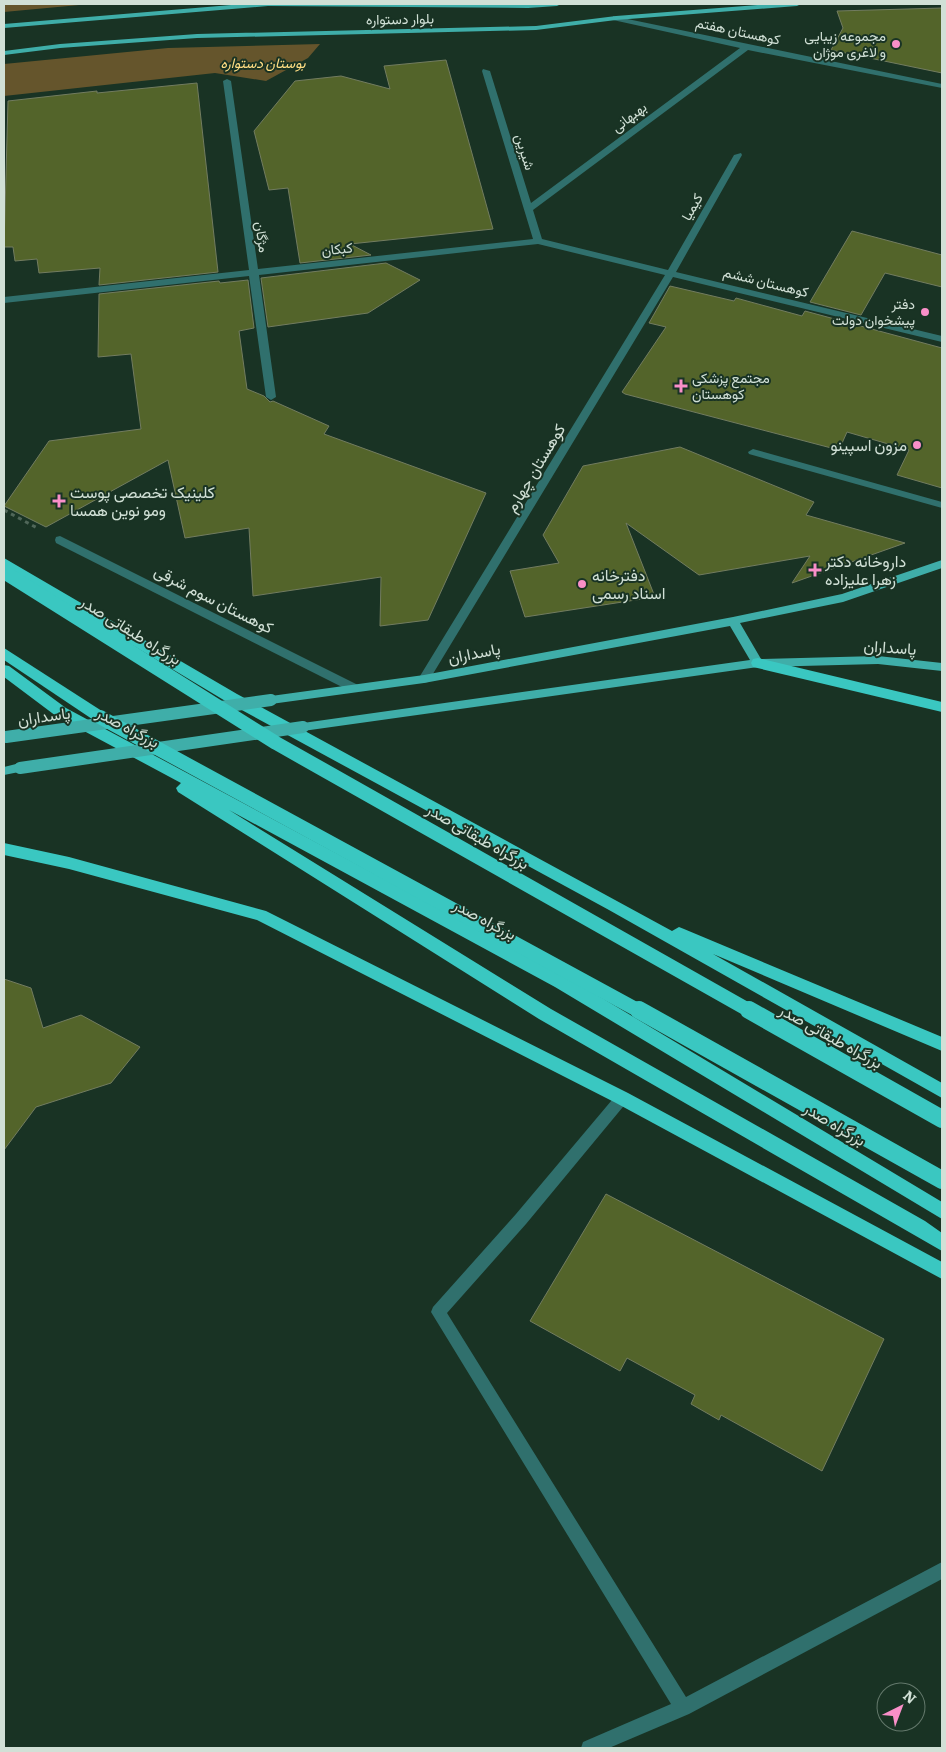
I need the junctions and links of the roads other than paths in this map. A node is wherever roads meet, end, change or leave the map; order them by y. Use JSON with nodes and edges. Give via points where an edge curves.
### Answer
{"nodes":[{"id":1,"x":557,"y":4,"type":"edge"},
{"id":2,"x":796,"y":4,"type":"edge"},
{"id":3,"x":616,"y":18,"type":"junction"},
{"id":4,"x":4,"y":26,"type":"edge"},
{"id":5,"x":746,"y":47,"type":"junction"},
{"id":6,"x":4,"y":52,"type":"edge"},
{"id":7,"x":486,"y":70,"type":"dead end"},
{"id":8,"x":227,"y":81,"type":"dead end"},
{"id":9,"x":942,"y":86,"type":"edge"},
{"id":10,"x":738,"y":155,"type":"dead end"},
{"id":11,"x":528,"y":209,"type":"junction"},
{"id":12,"x":538,"y":241,"type":"junction"},
{"id":13,"x":253,"y":272,"type":"junction"},
{"id":14,"x":671,"y":273,"type":"junction"},
{"id":15,"x":4,"y":300,"type":"edge"},
{"id":16,"x":942,"y":339,"type":"edge"},
{"id":17,"x":271,"y":397,"type":"dead end"},
{"id":18,"x":753,"y":452,"type":"dead end"},
{"id":19,"x":942,"y":505,"type":"edge"},
{"id":20,"x":60,"y":540,"type":"road end"},
{"id":21,"x":4,"y":562,"type":"edge"},
{"id":22,"x":942,"y":564,"type":"edge"},
{"id":23,"x":4,"y":572,"type":"edge"},
{"id":24,"x":733,"y":621,"type":"junction"},
{"id":25,"x":4,"y":652,"type":"edge"},
{"id":26,"x":758,"y":663,"type":"junction"},
{"id":27,"x":942,"y":667,"type":"edge"},
{"id":28,"x":4,"y":670,"type":"edge"},
{"id":29,"x":424,"y":679,"type":"junction"},
{"id":30,"x":354,"y":688,"type":"junction"},
{"id":31,"x":942,"y":706,"type":"edge"},
{"id":32,"x":60,"y":712,"type":"junction"},
{"id":33,"x":5,"y":738,"type":"edge"},
{"id":34,"x":4,"y":771,"type":"edge"},
{"id":35,"x":4,"y":849,"type":"edge"},
{"id":36,"x":614,"y":906,"type":"junction"},
{"id":37,"x":942,"y":1044,"type":"edge"},
{"id":38,"x":942,"y":1091,"type":"edge"},
{"id":39,"x":622,"y":1098,"type":"junction"},
{"id":40,"x":942,"y":1119,"type":"edge"},
{"id":41,"x":942,"y":1180,"type":"edge"},
{"id":42,"x":942,"y":1211,"type":"edge"},
{"id":43,"x":942,"y":1243,"type":"edge"},
{"id":44,"x":942,"y":1270,"type":"edge"},
{"id":45,"x":942,"y":1570,"type":"edge"},
{"id":46,"x":683,"y":1708,"type":"junction"},
{"id":47,"x":589,"y":1748,"type":"edge"}],
"edges":[{"from":1,"to":4,"type":"main road","name":"بلوار دستواره","via":[[268,4]]},
{"from":2,"to":3,"type":"main road","name":"بلوار دستواره"},
{"from":3,"to":5,"type":"street","name":"کوهستان هفتم"},
{"from":3,"to":6,"type":"main road","name":"بلوار دستواره","via":[[536,28],[197,36]]},
{"from":5,"to":9,"type":"street","name":"کوهستان هفتم"},
{"from":5,"to":11,"type":"street","name":"بهبهانی"},
{"from":7,"to":11,"type":"street","name":"شیرین"},
{"from":8,"to":13,"type":"street","name":"مژگان"},
{"from":10,"to":14,"type":"street","name":"کیمیا"},
{"from":11,"to":12,"type":"street","name":"شیرین"},
{"from":12,"to":13,"type":"street","name":"کبکان"},
{"from":12,"to":14,"type":"street","name":"کبکان"},
{"from":13,"to":15,"type":"street","name":"کبکان"},
{"from":13,"to":17,"type":"street","name":"مژگان"},
{"from":14,"to":16,"type":"street","name":"کوهستان ششم"},
{"from":14,"to":29,"type":"street","name":"کوهستان چهارم"},
{"from":18,"to":19,"type":"street"},
{"from":20,"to":30,"type":"street","name":"کوهستان سوم شرقی"},
{"from":21,"to":36,"type":"highway","via":[[232,698]]},
{"from":22,"to":24,"type":"main road","name":"پاسداران","via":[[843,598]]},
{"from":23,"to":40,"type":"highway","name":"بزرگراه طبقاتی صدر","bridge":true,"via":[[268,738]]},
{"from":24,"to":26,"type":"main road"},
{"from":24,"to":29,"type":"main road","name":"پاسداران"},
{"from":25,"to":41,"type":"highway","bridge":true,"via":[[100,717],[567,970]]},
{"from":26,"to":27,"type":"main road","name":"پاسداران","via":[[878,660]]},
{"from":26,"to":31,"type":"highway"},
{"from":26,"to":34,"type":"main road","name":"پاسداران","bridge":true},
{"from":28,"to":32,"type":"highway","name":"بزرگراه صدر"},
{"from":29,"to":30,"type":"main road","name":"پاسداران"},
{"from":30,"to":33,"type":"main road","name":"پاسداران","bridge":true},
{"from":32,"to":42,"type":"highway","name":"بزرگراه صدر","via":[[561,982]]},
{"from":32,"to":43,"type":"highway","via":[[545,1014]]},
{"from":35,"to":39,"type":"highway","via":[[69,863],[261,915]]},
{"from":36,"to":37,"type":"highway"},
{"from":36,"to":38,"type":"highway"},
{"from":39,"to":44,"type":"highway"},
{"from":39,"to":46,"type":"street","via":[[438,1312]]},
{"from":45,"to":46,"type":"street"},
{"from":46,"to":47,"type":"street"}]}
